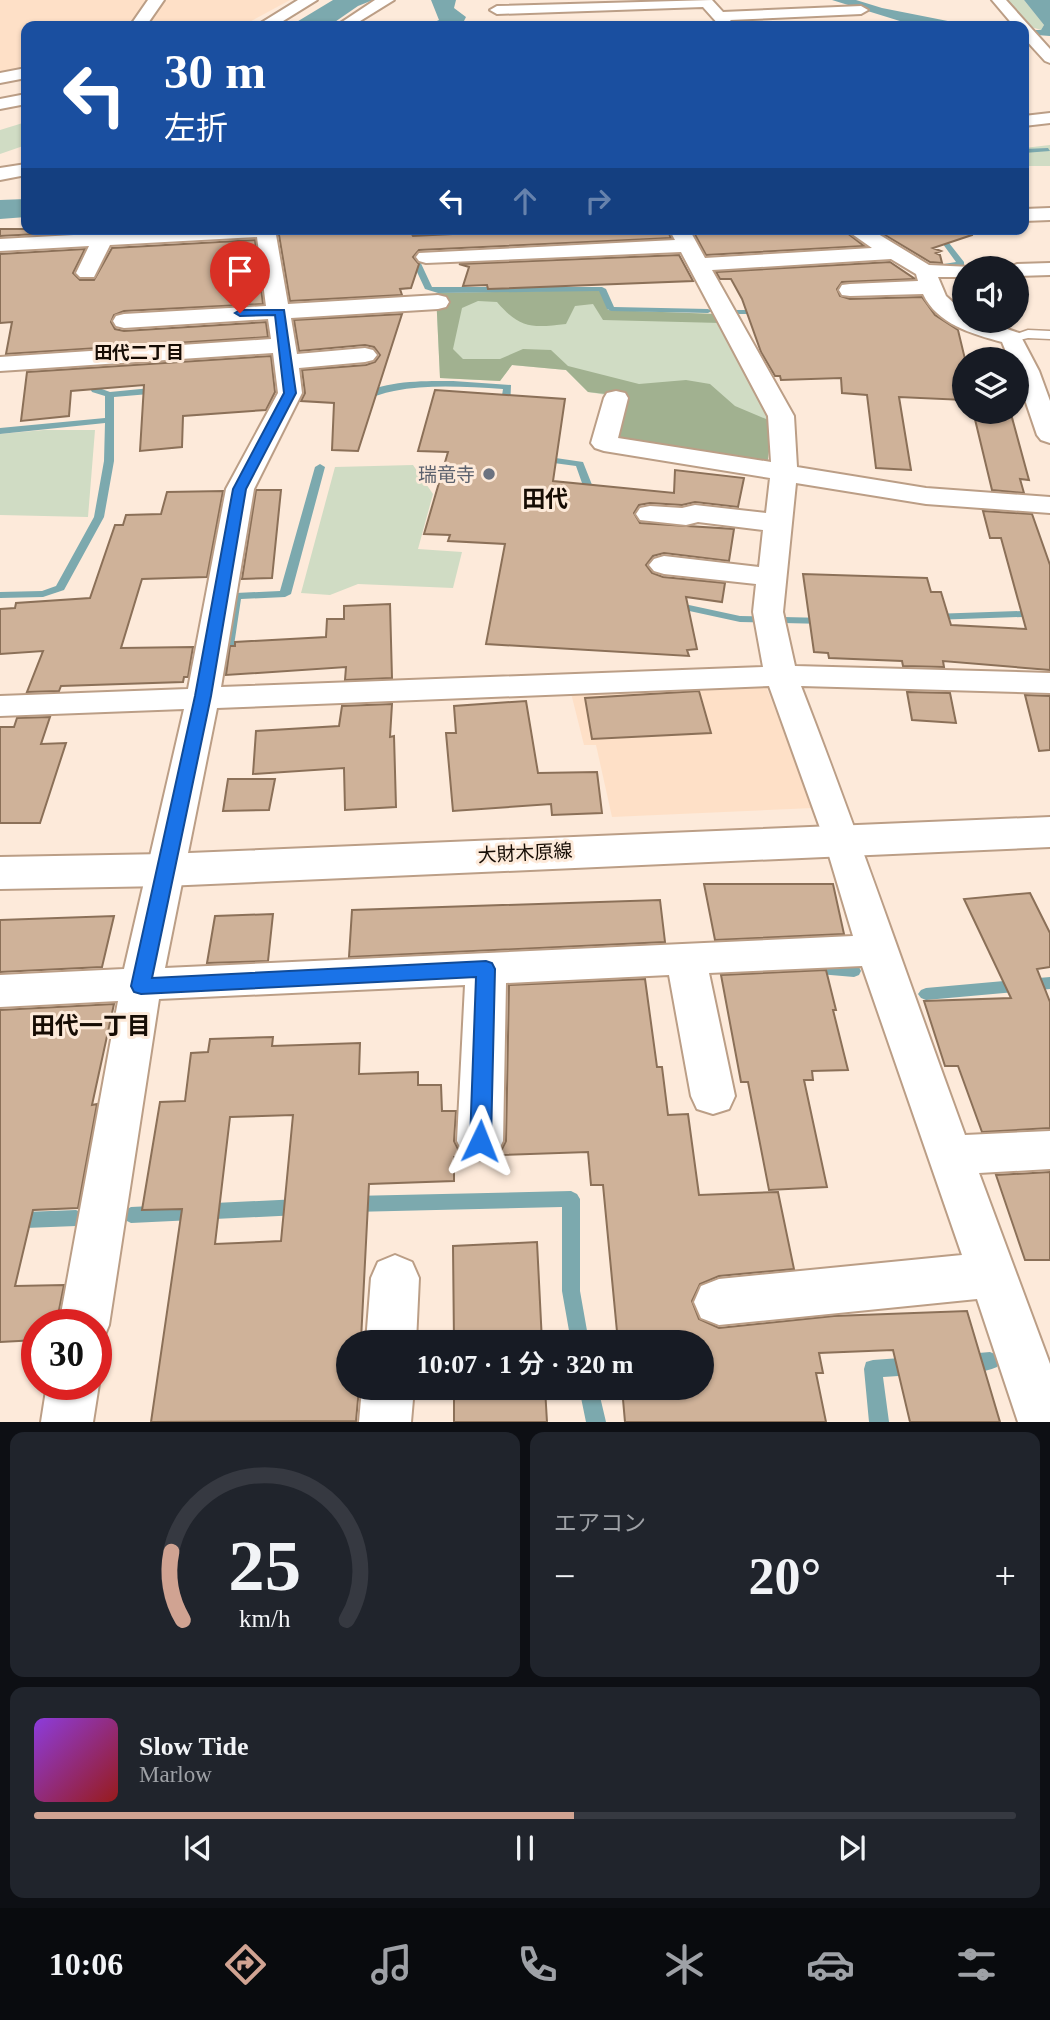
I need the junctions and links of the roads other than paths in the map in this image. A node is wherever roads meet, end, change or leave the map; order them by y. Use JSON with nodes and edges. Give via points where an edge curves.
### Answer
{"nodes":[{"id":1,"x":156,"y":0,"type":"edge"},
{"id":2,"x":309,"y":0,"type":"edge"},
{"id":3,"x":387,"y":0,"type":"edge"},
{"id":4,"x":999,"y":0,"type":"edge"},
{"id":5,"x":705,"y":2,"type":"edge"},
{"id":6,"x":573,"y":3,"type":"edge"},
{"id":7,"x":497,"y":10,"type":"dead end"},
{"id":8,"x":861,"y":10,"type":"dead end"},
{"id":9,"x":141,"y":21,"type":"edge"},
{"id":10,"x":273,"y":21,"type":"edge"},
{"id":11,"x":351,"y":21,"type":"edge"},
{"id":12,"x":582,"y":21,"type":"edge"},
{"id":13,"x":725,"y":21,"type":"edge"},
{"id":14,"x":1017,"y":21,"type":"edge"},
{"id":15,"x":1029,"y":37,"type":"edge"},
{"id":16,"x":1046,"y":60,"type":"edge"},
{"id":17,"x":21,"y":75,"type":"edge"},
{"id":18,"x":0,"y":78,"type":"edge"},
{"id":19,"x":21,"y":100,"type":"edge"},
{"id":20,"x":0,"y":104,"type":"edge"},
{"id":21,"x":1050,"y":118,"type":"edge"},
{"id":22,"x":1029,"y":120,"type":"edge"},
{"id":23,"x":21,"y":171,"type":"edge"},
{"id":24,"x":0,"y":174,"type":"edge"},
{"id":25,"x":1050,"y":214,"type":"edge"},
{"id":26,"x":1029,"y":215,"type":"edge"},
{"id":27,"x":166,"y":235,"type":"edge"},
{"id":28,"x":270,"y":235,"type":"edge"},
{"id":29,"x":865,"y":235,"type":"edge"},
{"id":30,"x":103,"y":238,"type":"junction"},
{"id":31,"x":0,"y":245,"type":"edge"},
{"id":32,"x":688,"y":247,"type":"edge"},
{"id":33,"x":894,"y":253,"type":"junction"},
{"id":34,"x":426,"y":257,"type":"dead end"},
{"id":35,"x":1050,"y":269,"type":"edge"},
{"id":36,"x":1029,"y":270,"type":"edge"},
{"id":37,"x":87,"y":273,"type":"dead end"},
{"id":38,"x":952,"y":274,"type":"edge"},
{"id":39,"x":929,"y":279,"type":"junction"},
{"id":40,"x":850,"y":290,"type":"dead end"},
{"id":41,"x":438,"y":302,"type":"dead end"},
{"id":42,"x":280,"y":312,"type":"junction"},
{"id":43,"x":124,"y":321,"type":"dead end"},
{"id":44,"x":1050,"y":335,"type":"edge"},
{"id":45,"x":1011,"y":338,"type":"junction"},
{"id":46,"x":286,"y":353,"type":"junction"},
{"id":47,"x":365,"y":355,"type":"dead end"},
{"id":48,"x":0,"y":364,"type":"edge"},
{"id":49,"x":1039,"y":371,"type":"edge"},
{"id":50,"x":616,"y":398,"type":"dead end"},
{"id":51,"x":1050,"y":435,"type":"edge"},
{"id":52,"x":784,"y":474,"type":"junction"},
{"id":53,"x":1049,"y":507,"type":"edge"},
{"id":54,"x":650,"y":514,"type":"dead end"},
{"id":55,"x":777,"y":523,"type":"junction"},
{"id":56,"x":664,"y":565,"type":"dead end"},
{"id":57,"x":770,"y":578,"type":"junction"},
{"id":58,"x":780,"y":676,"type":"junction"},
{"id":59,"x":1050,"y":683,"type":"edge"},
{"id":60,"x":203,"y":696,"type":"junction"},
{"id":61,"x":0,"y":706,"type":"edge"},
{"id":62,"x":1050,"y":832,"type":"edge"},
{"id":63,"x":842,"y":839,"type":"junction"},
{"id":64,"x":165,"y":870,"type":"junction"},
{"id":65,"x":0,"y":873,"type":"edge"},
{"id":66,"x":877,"y":950,"type":"junction"},
{"id":67,"x":686,"y":959,"type":"junction"},
{"id":68,"x":486,"y":969,"type":"junction"},
{"id":69,"x":141,"y":986,"type":"junction"},
{"id":70,"x":0,"y":991,"type":"edge"},
{"id":71,"x":713,"y":1096,"type":"dead end"},
{"id":72,"x":480,"y":1141,"type":"dead end"},
{"id":73,"x":1050,"y":1150,"type":"edge"},
{"id":74,"x":950,"y":1155,"type":"junction"},
{"id":75,"x":992,"y":1275,"type":"junction"},
{"id":76,"x":395,"y":1278,"type":"dead end"},
{"id":77,"x":719,"y":1302,"type":"dead end"},
{"id":78,"x":86,"y":1309,"type":"edge"},
{"id":79,"x":392,"y":1330,"type":"edge"},
{"id":80,"x":71,"y":1400,"type":"edge"},
{"id":81,"x":387,"y":1400,"type":"edge"},
{"id":82,"x":67,"y":1422,"type":"edge"},
{"id":83,"x":385,"y":1422,"type":"edge"},
{"id":84,"x":1045,"y":1422,"type":"edge"}],
"edges":[{"from":1,"to":9,"type":"street"},
{"from":2,"to":10,"type":"street"},
{"from":3,"to":11,"type":"street"},
{"from":4,"to":14,"type":"street"},
{"from":5,"to":6,"type":"street"},
{"from":5,"to":13,"type":"street"},
{"from":6,"to":7,"type":"street"},
{"from":6,"to":12,"type":"street"},
{"from":8,"to":13,"type":"street"},
{"from":15,"to":16,"type":"street"},
{"from":17,"to":18,"type":"street"},
{"from":19,"to":20,"type":"street"},
{"from":21,"to":22,"type":"street"},
{"from":23,"to":24,"type":"street"},
{"from":25,"to":26,"type":"street"},
{"from":27,"to":30,"type":"street"},
{"from":28,"to":42,"type":"street"},
{"from":29,"to":33,"type":"street"},
{"from":30,"to":31,"type":"street"},
{"from":30,"to":37,"type":"street"},
{"from":32,"to":33,"type":"street"},
{"from":32,"to":34,"type":"street"},
{"from":32,"to":52,"type":"street","via":[[781,416]]},
{"from":33,"to":39,"type":"street"},
{"from":35,"to":36,"type":"street"},
{"from":38,"to":39,"type":"street"},
{"from":39,"to":40,"type":"street"},
{"from":39,"to":45,"type":"street","via":[[936,298],[951,314]]},
{"from":41,"to":42,"type":"street"},
{"from":42,"to":43,"type":"street"},
{"from":42,"to":46,"type":"street"},
{"from":44,"to":45,"type":"lane"},
{"from":45,"to":49,"type":"street"},
{"from":46,"to":47,"type":"street"},
{"from":46,"to":48,"type":"street"},
{"from":46,"to":60,"type":"street","via":[[290,390],[240,489]]},
{"from":49,"to":51,"type":"street"},
{"from":50,"to":52,"type":"street","via":[[604,443]]},
{"from":52,"to":53,"type":"street","via":[[926,496]]},
{"from":52,"to":55,"type":"street"},
{"from":54,"to":55,"type":"street","via":[[686,517],[695,513]]},
{"from":55,"to":57,"type":"street"},
{"from":56,"to":57,"type":"street"},
{"from":57,"to":58,"type":"street","via":[[769,621]]},
{"from":58,"to":59,"type":"street"},
{"from":58,"to":60,"type":"street"},
{"from":58,"to":63,"type":"street"},
{"from":60,"to":61,"type":"street"},
{"from":60,"to":64,"type":"street"},
{"from":62,"to":63,"type":"street","name":"大財木原線"},
{"from":63,"to":64,"type":"street","name":"大財木原線"},
{"from":63,"to":66,"type":"street"},
{"from":64,"to":65,"type":"street","name":"大財木原線"},
{"from":64,"to":69,"type":"street"},
{"from":66,"to":67,"type":"street"},
{"from":66,"to":74,"type":"street"},
{"from":67,"to":68,"type":"street"},
{"from":67,"to":71,"type":"street"},
{"from":68,"to":69,"type":"street"},
{"from":68,"to":72,"type":"street"},
{"from":69,"to":70,"type":"street"},
{"from":69,"to":78,"type":"street"},
{"from":73,"to":74,"type":"street"},
{"from":74,"to":75,"type":"street"},
{"from":75,"to":77,"type":"street"},
{"from":75,"to":84,"type":"street"},
{"from":76,"to":79,"type":"street"},
{"from":80,"to":82,"type":"street"},
{"from":81,"to":83,"type":"street"}]}
